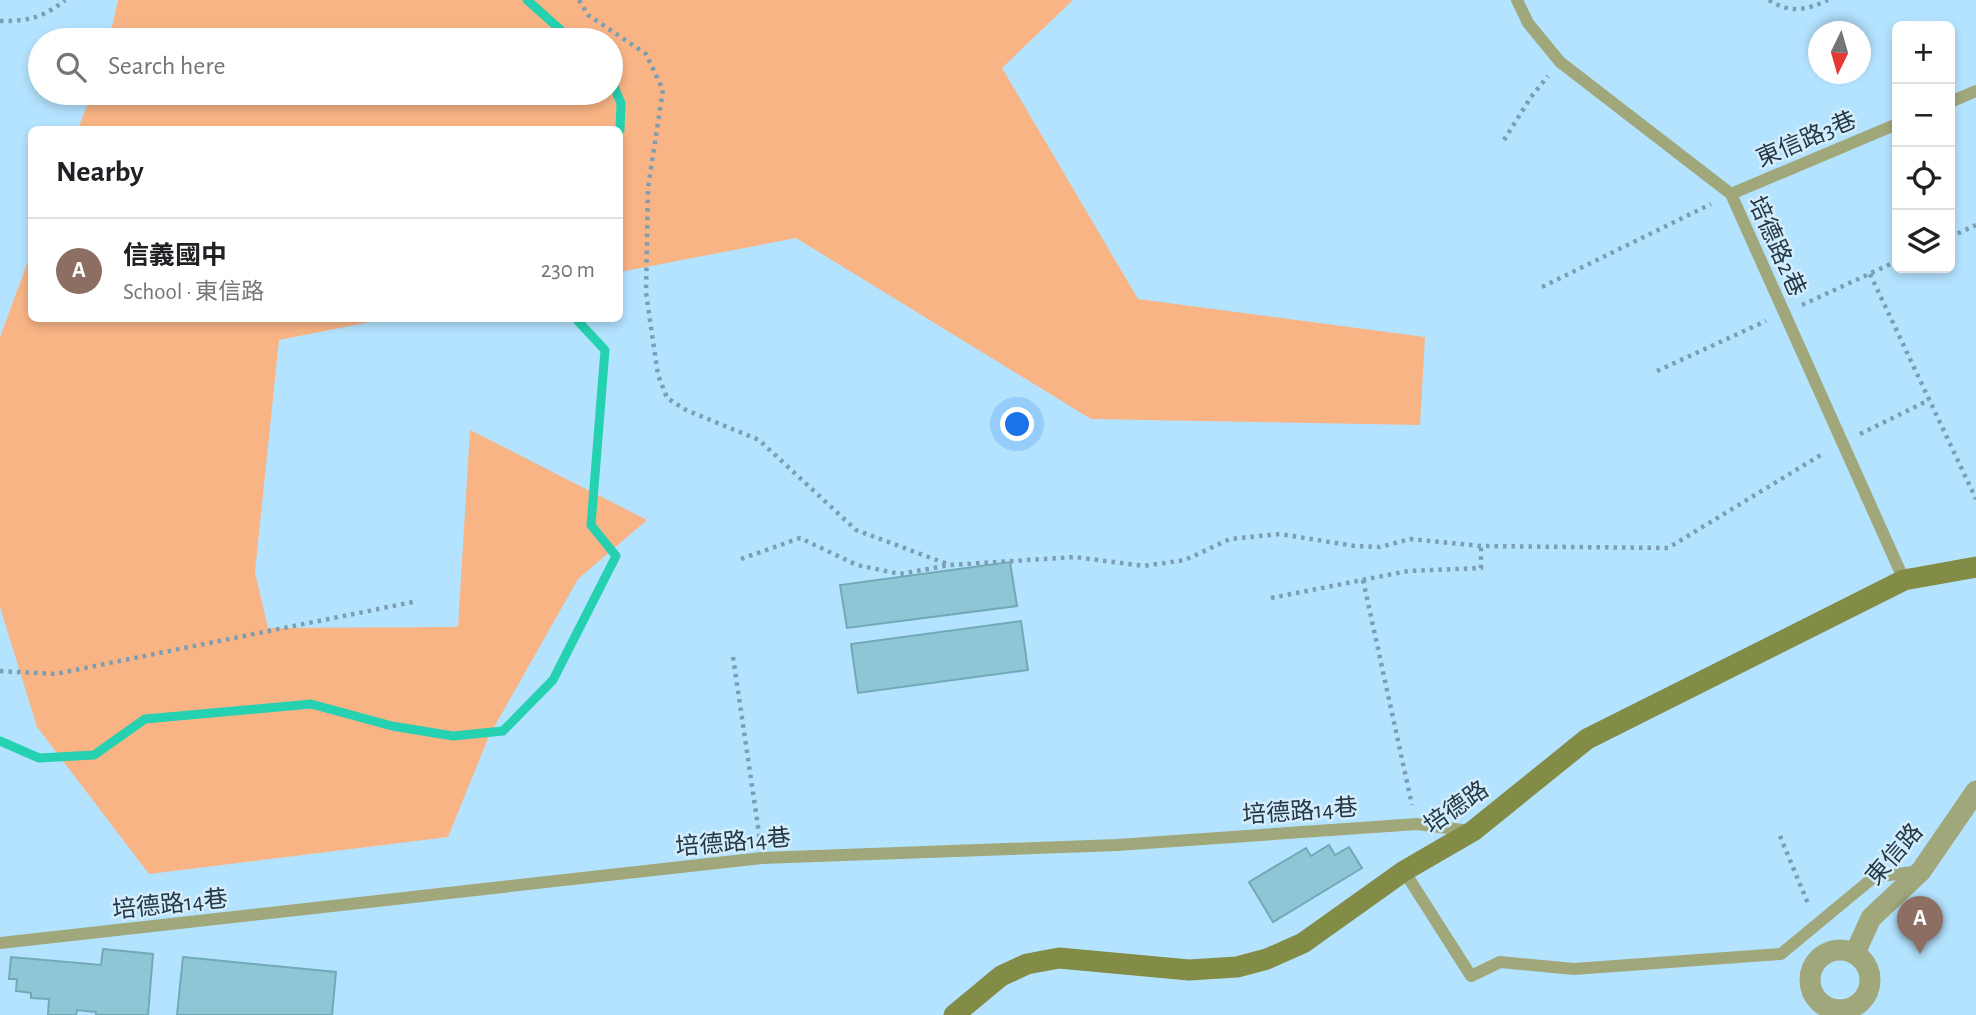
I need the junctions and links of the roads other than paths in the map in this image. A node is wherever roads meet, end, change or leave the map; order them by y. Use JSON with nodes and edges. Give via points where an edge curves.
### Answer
{"nodes":[{"id":1,"x":1517,"y":0,"type":"edge"},
{"id":2,"x":1976,"y":91,"type":"edge"},
{"id":3,"x":1955,"y":100,"type":"edge"},
{"id":4,"x":1892,"y":126,"type":"edge"},
{"id":5,"x":1731,"y":194,"type":"junction"},
{"id":6,"x":1976,"y":567,"type":"edge"},
{"id":7,"x":1904,"y":580,"type":"junction"},
{"id":8,"x":1976,"y":791,"type":"edge"},
{"id":9,"x":1473,"y":831,"type":"junction"},
{"id":10,"x":1921,"y":871,"type":"junction"},
{"id":11,"x":1404,"y":872,"type":"junction"},
{"id":12,"x":0,"y":943,"type":"edge"},
{"id":13,"x":1855,"y":953,"type":"junction"},
{"id":14,"x":1825,"y":1011,"type":"edge"},
{"id":15,"x":1857,"y":1011,"type":"edge"},
{"id":16,"x":954,"y":1015,"type":"edge"}],
"edges":[{"from":1,"to":5,"type":"lane","name":"培德路2巷","via":[[1528,23],[1560,62]]},
{"from":2,"to":3,"type":"lane"},
{"from":4,"to":5,"type":"lane","name":"東信路3巷"},
{"from":5,"to":7,"type":"lane","name":"培德路2巷"},
{"from":6,"to":7,"type":"main road","name":"培德路"},
{"from":7,"to":9,"type":"main road","name":"培德路","via":[[1587,739]]},
{"from":8,"to":10,"type":"street","name":"東信路"},
{"from":9,"to":11,"type":"main road","name":"培德路"},
{"from":9,"to":12,"type":"lane","name":"培德路14巷","via":[[1417,824],[1117,845],[762,858]]},
{"from":10,"to":11,"type":"lane","via":[[1874,877],[1781,954],[1574,969],[1500,962],[1471,976]]},
{"from":10,"to":13,"type":"street","name":"東信路","via":[[1871,918]]},
{"from":11,"to":16,"type":"main road","name":"培德路","via":[[1303,943],[1267,959],[1237,967],[1189,970],[1059,958],[1027,964],[1001,976]]},
{"from":13,"to":14,"type":"street","via":[[1827,953],[1813,966],[1810,985]]},
{"from":13,"to":15,"type":"street","via":[[1868,966],[1870,985]]},
{"from":14,"to":15,"type":"street"}]}
